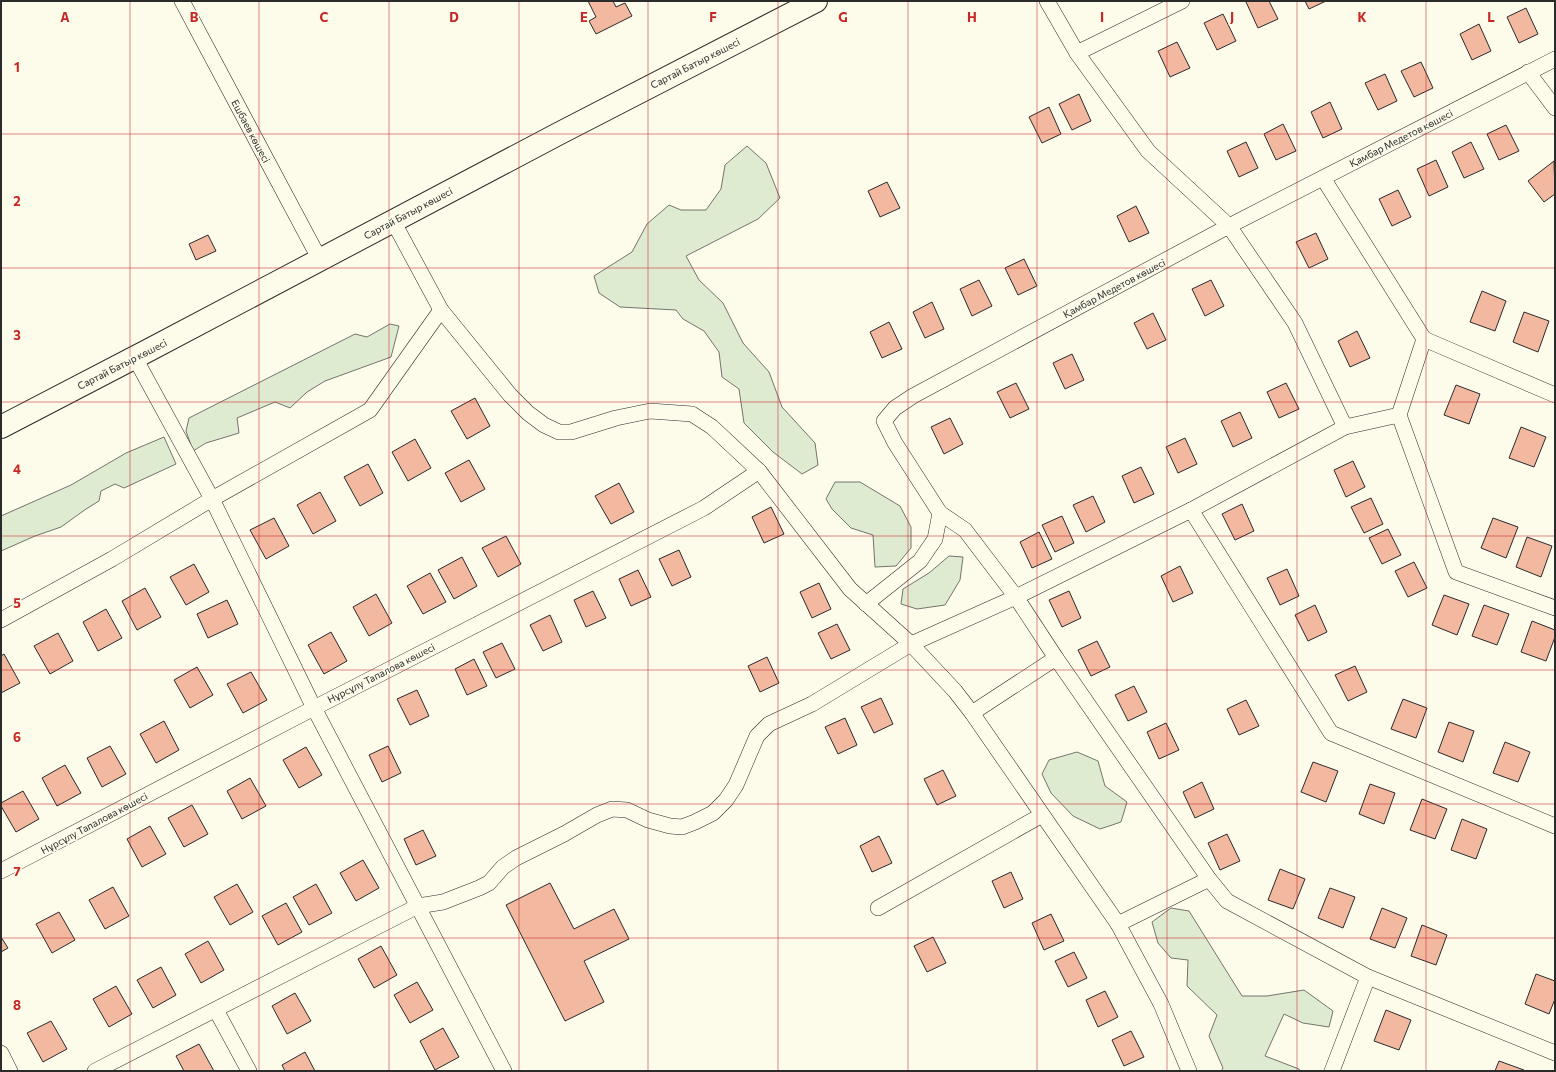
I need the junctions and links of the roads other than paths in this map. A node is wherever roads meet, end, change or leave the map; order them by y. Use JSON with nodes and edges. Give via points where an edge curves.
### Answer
{"nodes":[{"id":1,"x":182,"y":1,"type":"edge"},
{"id":2,"x":816,"y":1,"type":"edge"},
{"id":3,"x":1047,"y":1,"type":"edge"},
{"id":4,"x":1182,"y":1,"type":"edge"},
{"id":5,"x":789,"y":7,"type":"edge"},
{"id":6,"x":1077,"y":53,"type":"junction"},
{"id":7,"x":1555,"y":59,"type":"edge"},
{"id":8,"x":1528,"y":72,"type":"junction"},
{"id":9,"x":1555,"y":108,"type":"edge"},
{"id":10,"x":1323,"y":178,"type":"junction"},
{"id":11,"x":393,"y":221,"type":"junction"},
{"id":12,"x":1229,"y":226,"type":"junction"},
{"id":13,"x":320,"y":260,"type":"junction"},
{"id":14,"x":441,"y":310,"type":"junction"},
{"id":15,"x":1424,"y":340,"type":"junction"},
{"id":16,"x":135,"y":358,"type":"junction"},
{"id":17,"x":1555,"y":395,"type":"edge"},
{"id":18,"x":1399,"y":415,"type":"junction"},
{"id":19,"x":1,"y":427,"type":"edge"},
{"id":20,"x":1345,"y":427,"type":"junction"},
{"id":21,"x":759,"y":471,"type":"junction"},
{"id":22,"x":212,"y":499,"type":"junction"},
{"id":23,"x":1191,"y":510,"type":"junction"},
{"id":24,"x":940,"y":513,"type":"junction"},
{"id":25,"x":1016,"y":597,"type":"junction"},
{"id":26,"x":866,"y":604,"type":"junction"},
{"id":27,"x":1555,"y":608,"type":"edge"},
{"id":28,"x":1,"y":620,"type":"edge"},
{"id":29,"x":911,"y":644,"type":"junction"},
{"id":30,"x":1056,"y":658,"type":"junction"},
{"id":31,"x":314,"y":708,"type":"junction"},
{"id":32,"x":972,"y":713,"type":"junction"},
{"id":33,"x":1042,"y":815,"type":"junction"},
{"id":34,"x":1555,"y":826,"type":"edge"},
{"id":35,"x":1,"y":871,"type":"edge"},
{"id":36,"x":1209,"y":879,"type":"junction"},
{"id":37,"x":418,"y":906,"type":"junction"},
{"id":38,"x":878,"y":908,"type":"dead end"},
{"id":39,"x":1118,"y":924,"type":"junction"},
{"id":40,"x":1368,"y":977,"type":"junction"},
{"id":41,"x":216,"y":1010,"type":"junction"},
{"id":42,"x":1555,"y":1053,"type":"edge"},
{"id":43,"x":1,"y":1054,"type":"edge"},
{"id":44,"x":10,"y":1071,"type":"edge"},
{"id":45,"x":95,"y":1071,"type":"edge"},
{"id":46,"x":249,"y":1071,"type":"edge"},
{"id":47,"x":504,"y":1071,"type":"edge"},
{"id":48,"x":1189,"y":1071,"type":"edge"},
{"id":49,"x":1332,"y":1071,"type":"edge"}],
"edges":[{"from":1,"to":13,"type":"street","name":"Ешбаев көшесі"},
{"from":2,"to":5,"type":"highway","name":"Сартай Батыр көшесі"},
{"from":3,"to":6,"type":"street"},
{"from":4,"to":6,"type":"street"},
{"from":5,"to":11,"type":"highway","name":"Сартай Батыр көшесі"},
{"from":6,"to":12,"type":"street","via":[[1148,151]]},
{"from":7,"to":8,"type":"street","name":"Қамбар Медетов көшесі"},
{"from":8,"to":9,"type":"street"},
{"from":8,"to":10,"type":"street","name":"Қамбар Медетов көшесі"},
{"from":10,"to":12,"type":"street","name":"Қамбар Медетов көшесі"},
{"from":10,"to":15,"type":"street"},
{"from":11,"to":13,"type":"highway","name":"Сартай Батыр көшесі"},
{"from":11,"to":14,"type":"street"},
{"from":12,"to":20,"type":"street","via":[[1295,323]]},
{"from":12,"to":24,"type":"street","name":"Қамбар Медетов көшесі","via":[[895,408],[884,421],[895,443]]},
{"from":13,"to":16,"type":"highway","name":"Сартай Батыр көшесі"},
{"from":14,"to":21,"type":"street","via":[[510,395],[528,413],[553,429],[571,432],[650,411],[692,414],[712,427]]},
{"from":14,"to":22,"type":"street","via":[[370,410]]},
{"from":15,"to":17,"type":"street"},
{"from":15,"to":18,"type":"street"},
{"from":16,"to":19,"type":"highway","name":"Сартай Батыр көшесі"},
{"from":16,"to":22,"type":"street"},
{"from":18,"to":20,"type":"street"},
{"from":18,"to":27,"type":"street","via":[[1456,572]]},
{"from":20,"to":23,"type":"street"},
{"from":21,"to":26,"type":"street","via":[[850,589]]},
{"from":21,"to":31,"type":"street","name":"Нұрсұлу Тапалова көшесі","via":[[704,508]]},
{"from":22,"to":28,"type":"street","via":[[112,559]]},
{"from":22,"to":31,"type":"street"},
{"from":23,"to":25,"type":"street"},
{"from":23,"to":34,"type":"street","via":[[1331,734]]},
{"from":24,"to":25,"type":"street","via":[[965,530]]},
{"from":24,"to":26,"type":"street","via":[[936,539],[920,561]]},
{"from":25,"to":29,"type":"street"},
{"from":25,"to":30,"type":"street"},
{"from":26,"to":29,"type":"street"},
{"from":29,"to":32,"type":"street"},
{"from":29,"to":37,"type":"street","via":[[812,704],[768,724],[757,736],[736,785],[713,813],[682,827],[648,820],[627,810],[612,809],[516,858],[503,867],[489,883],[443,902]]},
{"from":30,"to":32,"type":"street"},
{"from":30,"to":36,"type":"street"},
{"from":31,"to":35,"type":"street","name":"Нұрсұлу Тапалова көшесі"},
{"from":31,"to":37,"type":"street"},
{"from":32,"to":33,"type":"street"},
{"from":33,"to":38,"type":"street"},
{"from":33,"to":39,"type":"street"},
{"from":36,"to":39,"type":"street"},
{"from":36,"to":40,"type":"street","via":[[1228,901]]},
{"from":37,"to":41,"type":"street"},
{"from":37,"to":47,"type":"street"},
{"from":39,"to":48,"type":"street","via":[[1161,1004]]},
{"from":40,"to":42,"type":"street"},
{"from":40,"to":49,"type":"street"},
{"from":41,"to":45,"type":"street"},
{"from":41,"to":46,"type":"street"},
{"from":43,"to":44,"type":"street"}]}
